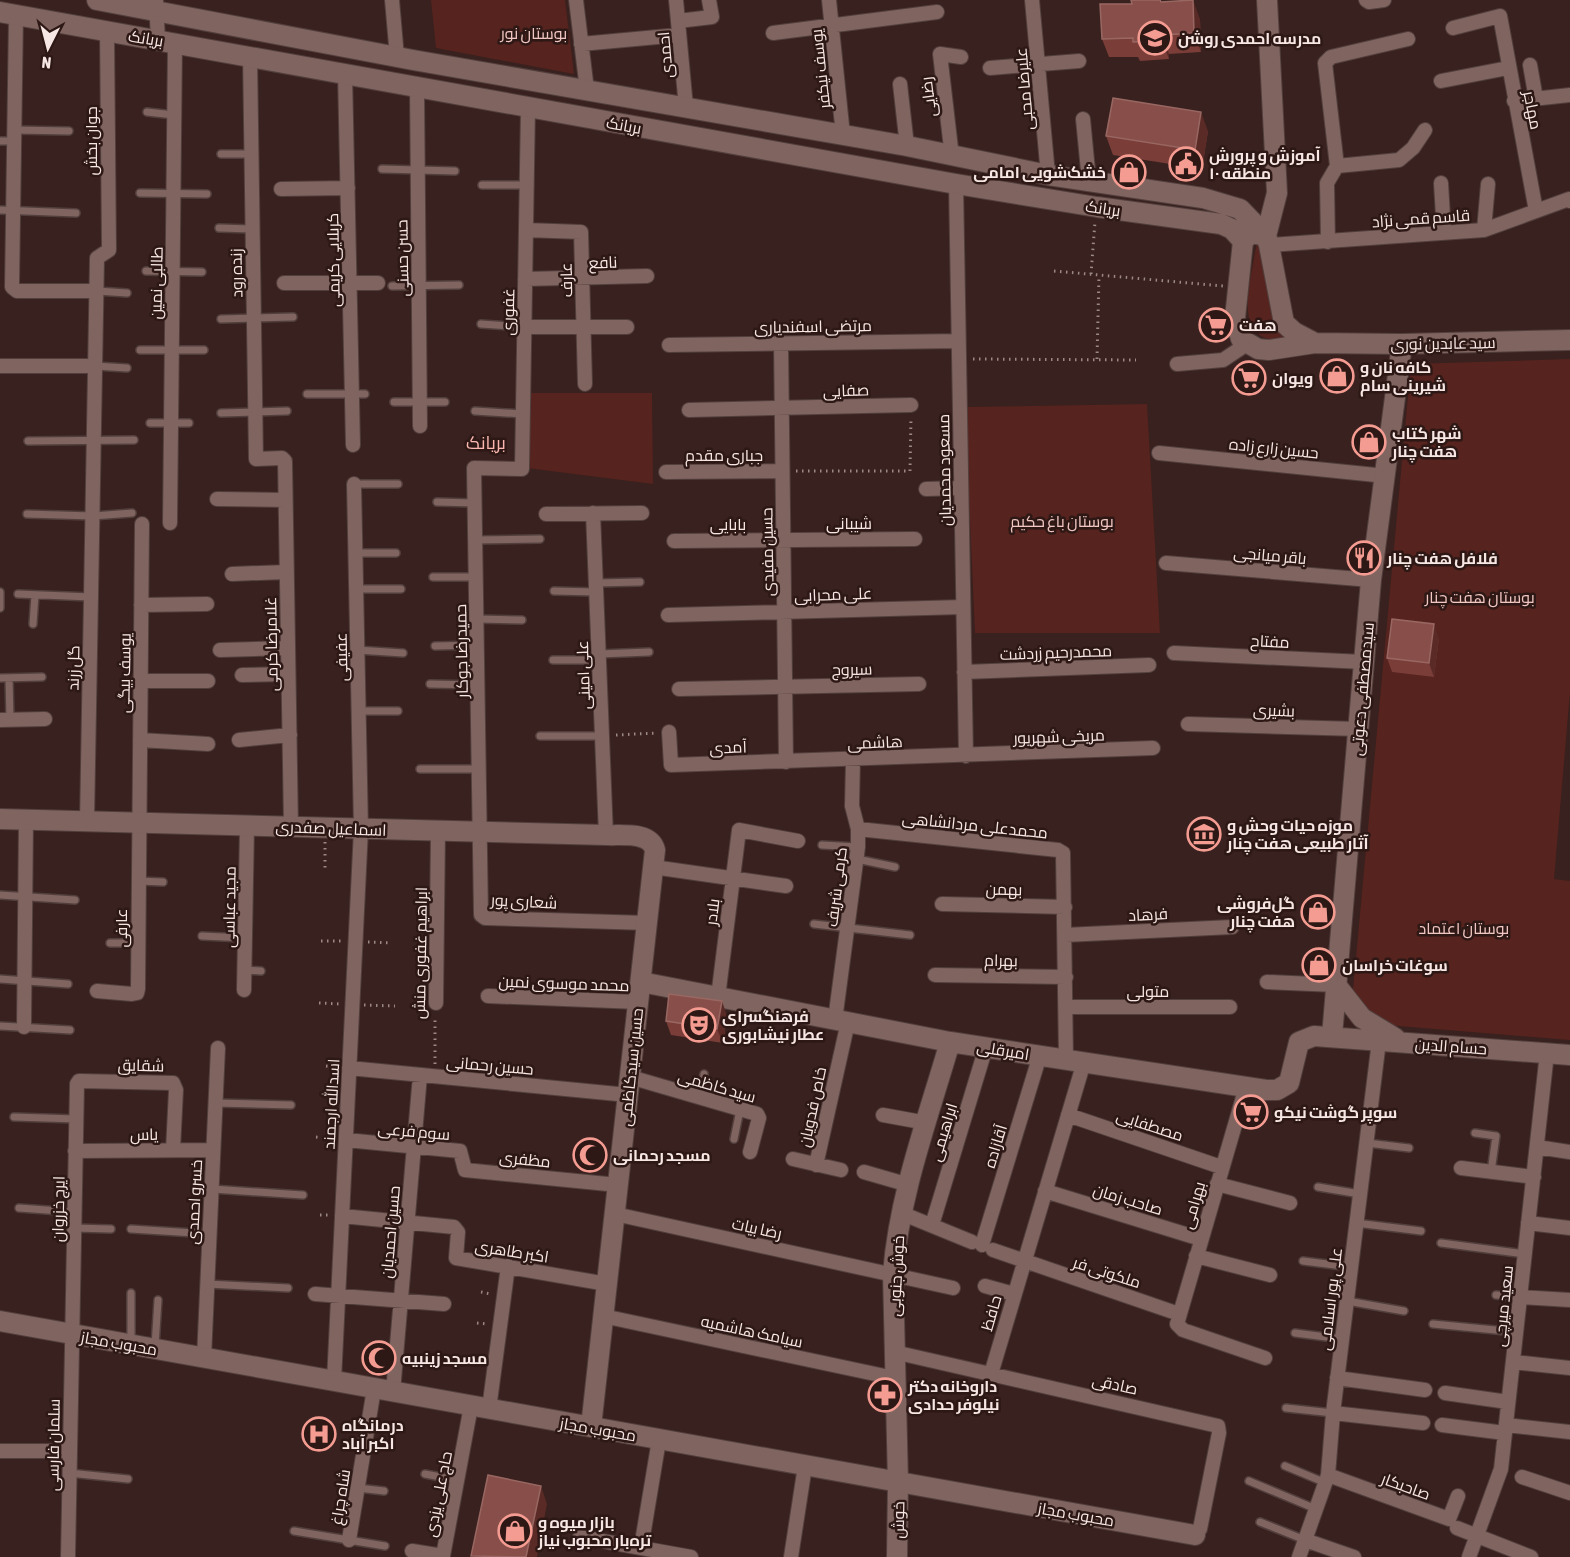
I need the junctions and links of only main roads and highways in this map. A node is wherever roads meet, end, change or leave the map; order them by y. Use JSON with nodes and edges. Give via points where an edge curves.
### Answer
{"nodes":[{"id":1,"x":97,"y":0,"type":"edge"},
{"id":2,"x":1267,"y":0,"type":"edge"},
{"id":3,"x":156,"y":5,"type":"edge"},
{"id":4,"x":8,"y":14,"type":"edge"},
{"id":5,"x":843,"y":135,"type":"junction"},
{"id":6,"x":839,"y":163,"type":"junction"},
{"id":7,"x":1268,"y":241,"type":"junction"},
{"id":8,"x":1243,"y":242,"type":"junction"},
{"id":9,"x":1570,"y":340,"type":"edge"},
{"id":10,"x":1315,"y":343,"type":"junction"},
{"id":11,"x":1402,"y":344,"type":"junction"},
{"id":12,"x":0,"y":819,"type":"edge"},
{"id":13,"x":654,"y":858,"type":"joint"},
{"id":14,"x":640,"y":982,"type":"junction"},
{"id":15,"x":1336,"y":985,"type":"junction"},
{"id":16,"x":1332,"y":1036,"type":"junction"},
{"id":17,"x":950,"y":1042,"type":"junction"},
{"id":18,"x":1404,"y":1043,"type":"junction"},
{"id":19,"x":1570,"y":1055,"type":"edge"},
{"id":20,"x":0,"y":1321,"type":"edge"},
{"id":21,"x":591,"y":1427,"type":"junction"},
{"id":22,"x":898,"y":1482,"type":"junction"},
{"id":23,"x":1196,"y":1536,"type":"road end"},
{"id":24,"x":901,"y":1556,"type":"edge"}],
"edges":[{"from":1,"to":3,"type":"main road","name":"بریانک"},
{"from":2,"to":7,"type":"main road","via":[[1277,193]]},
{"from":3,"to":5,"type":"main road","name":"بریانک","via":[[397,57]]},
{"from":4,"to":6,"type":"main road","name":"بریانک"},
{"from":5,"to":6,"type":"main road"},
{"from":5,"to":7,"type":"main road","name":"بریانک","via":[[1048,175],[1227,203],[1248,215]]},
{"from":6,"to":8,"type":"main road","name":"بریانک","via":[[1221,224],[1232,229]]},
{"from":7,"to":8,"type":"main road","via":[[1251,233]]},
{"from":7,"to":10,"type":"main road","via":[[1284,323]]},
{"from":8,"to":10,"type":"main road","name":"سید عابدین نوری","via":[[1235,318],[1238,332],[1247,344],[1269,350]]},
{"from":9,"to":11,"type":"main road","name":"سید عابدین نوری"},
{"from":10,"to":11,"type":"main road","name":"سید عابدین نوری"},
{"from":11,"to":15,"type":"main road","name":"سیدمصطفی دعوتی","via":[[1371,580]]},
{"from":12,"to":13,"type":"main road","name":"اسماعیل صفدری","via":[[645,837],[651,840]]},
{"from":13,"to":14,"type":"main road","name":"حسین سیدکاظمی"},
{"from":14,"to":17,"type":"main road","name":"امیرقلی"},
{"from":14,"to":21,"type":"main road","name":"حسین سیدکاظمی"},
{"from":15,"to":16,"type":"main road","name":"سیدمصطفی دعوتی"},
{"from":15,"to":18,"type":"main road","via":[[1362,1018]]},
{"from":16,"to":17,"type":"main road","name":"امیرقلی","via":[[1314,1036],[1299,1042],[1293,1076],[1284,1088],[1277,1090]]},
{"from":16,"to":18,"type":"main road","name":"حسام الدین"},
{"from":17,"to":22,"type":"main road","name":"خوش جنوبی","via":[[901,1213],[893,1274]]},
{"from":18,"to":19,"type":"main road","name":"حسام الدین"},
{"from":20,"to":21,"type":"main road","name":"محبوب مجاز"},
{"from":21,"to":22,"type":"main road","name":"محبوب مجاز"},
{"from":22,"to":23,"type":"main road","name":"محبوب مجاز"},
{"from":22,"to":24,"type":"main road","name":"خوش"}]}
